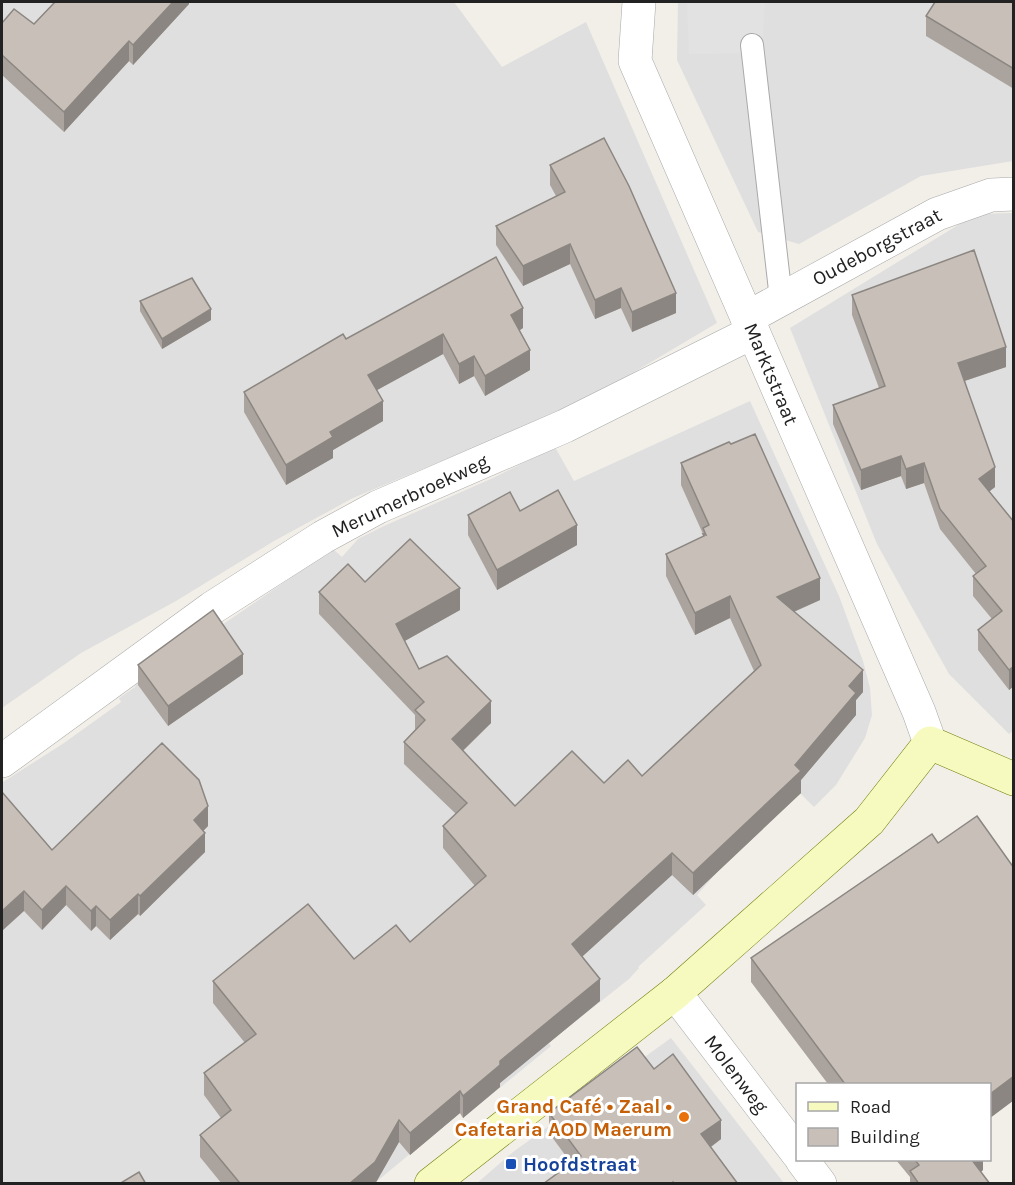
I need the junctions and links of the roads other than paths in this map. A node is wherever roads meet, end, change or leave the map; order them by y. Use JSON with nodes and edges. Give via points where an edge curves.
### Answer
{"nodes":[{"id":1,"x":639,"y":2,"type":"edge"},
{"id":2,"x":752,"y":45,"type":"dead end"},
{"id":3,"x":1014,"y":194,"type":"edge"},
{"id":4,"x":781,"y":299,"type":"junction"},
{"id":5,"x":750,"y":325,"type":"junction"},
{"id":6,"x":930,"y":743,"type":"junction"},
{"id":7,"x":2,"y":761,"type":"edge"},
{"id":8,"x":1014,"y":779,"type":"edge"},
{"id":9,"x":675,"y":993,"type":"junction"},
{"id":10,"x":796,"y":1151,"type":"edge"},
{"id":11,"x":803,"y":1161,"type":"edge"},
{"id":12,"x":431,"y":1184,"type":"edge"},
{"id":13,"x":820,"y":1184,"type":"edge"}],
"edges":[{"from":1,"to":5,"type":"street","name":"Marktstraat","via":[[635,61]]},
{"from":2,"to":4,"type":"lane"},
{"from":3,"to":4,"type":"street","name":"Oudeborgstraat","via":[[991,195],[937,214]]},
{"from":4,"to":5,"type":"street","name":"Oudeborgstraat"},
{"from":5,"to":6,"type":"street","name":"Marktstraat"},
{"from":5,"to":7,"type":"street","name":"Merumerbroekweg","via":[[565,426],[378,507],[323,537],[212,608]]},
{"from":6,"to":8,"type":"street"},
{"from":6,"to":9,"type":"street","via":[[869,821]]},
{"from":9,"to":10,"type":"street","name":"Molenweg"},
{"from":9,"to":12,"type":"street"},
{"from":11,"to":13,"type":"street"}]}
